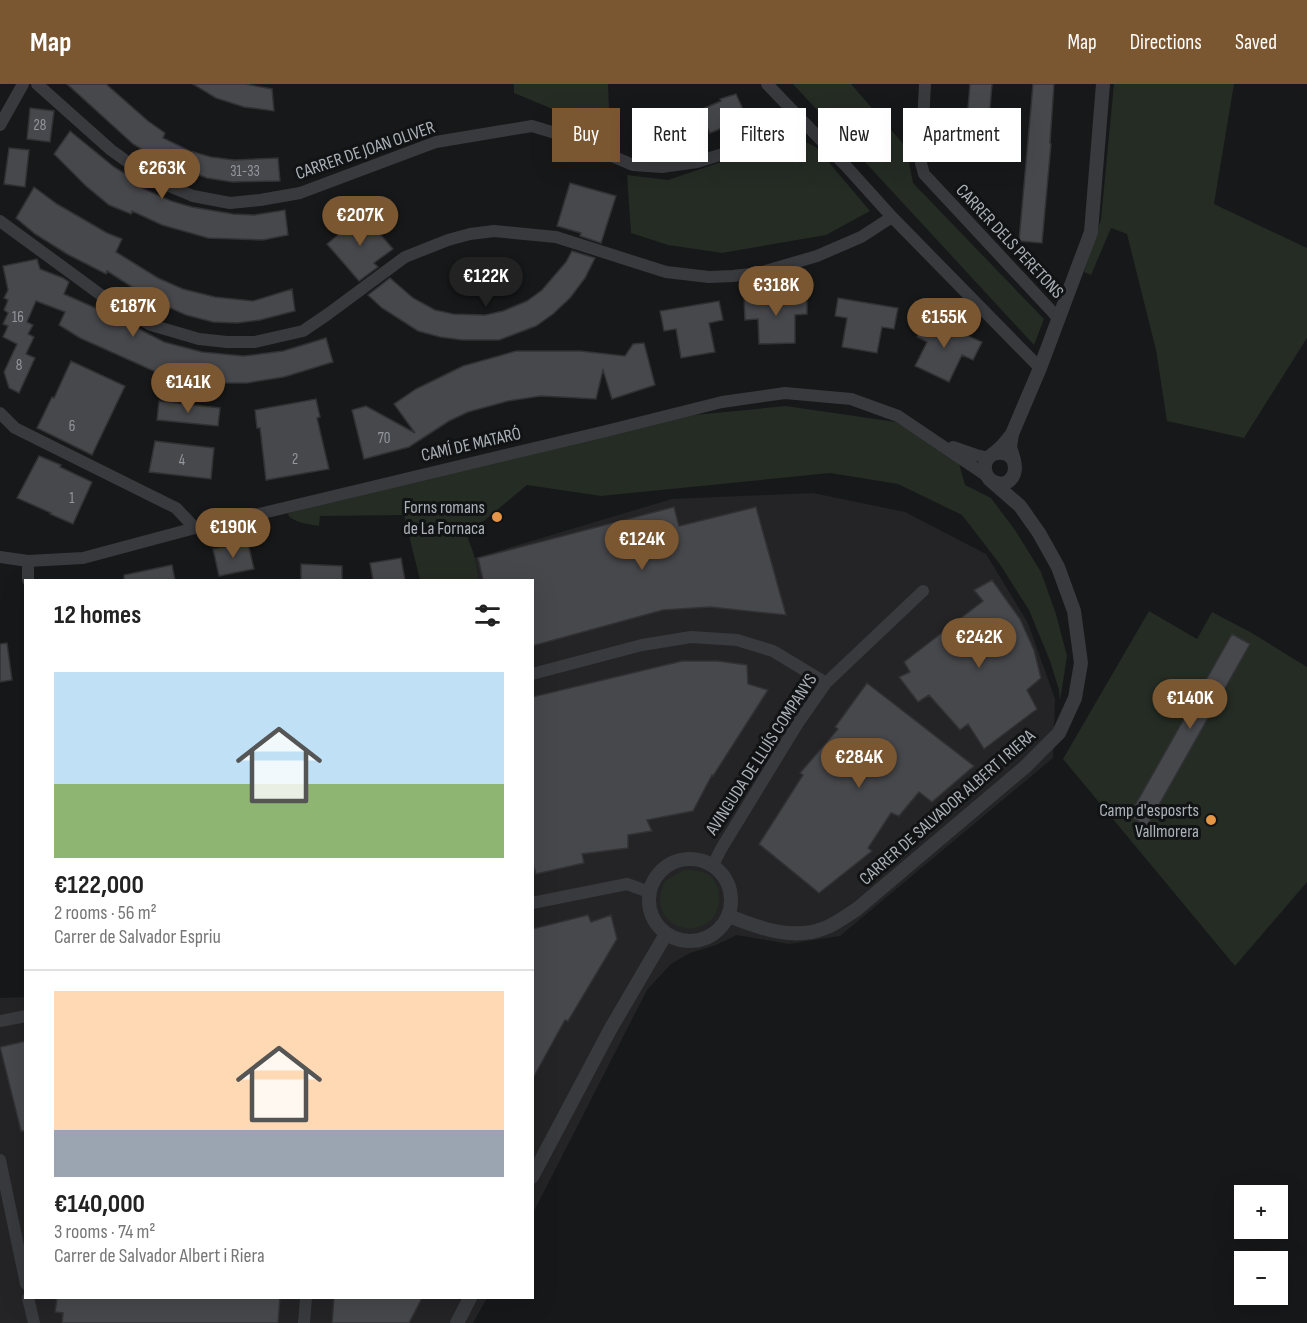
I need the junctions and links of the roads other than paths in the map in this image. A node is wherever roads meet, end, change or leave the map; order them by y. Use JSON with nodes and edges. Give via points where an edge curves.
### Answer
{"nodes":[{"id":1,"x":23,"y":84,"type":"edge"},
{"id":2,"x":37,"y":84,"type":"edge"},
{"id":3,"x":767,"y":84,"type":"edge"},
{"id":4,"x":926,"y":84,"type":"edge"},
{"id":5,"x":1103,"y":84,"type":"edge"},
{"id":6,"x":790,"y":108,"type":"edge"},
{"id":7,"x":0,"y":125,"type":"edge"},
{"id":8,"x":806,"y":125,"type":"edge"},
{"id":9,"x":720,"y":155,"type":"edge"},
{"id":10,"x":892,"y":217,"type":"junction"},
{"id":11,"x":0,"y":221,"type":"edge"},
{"id":12,"x":1059,"y":319,"type":"junction"},
{"id":13,"x":1040,"y":368,"type":"junction"},
{"id":14,"x":0,"y":413,"type":"edge"},
{"id":15,"x":1012,"y":434,"type":"junction"},
{"id":16,"x":943,"y":445,"type":"junction"},
{"id":17,"x":991,"y":456,"type":"junction"},
{"id":18,"x":1014,"y":467,"type":"junction"},
{"id":19,"x":988,"y":477,"type":"junction"},
{"id":20,"x":1020,"y":506,"type":"junction"},
{"id":21,"x":195,"y":528,"type":"junction"},
{"id":22,"x":0,"y":557,"type":"edge"},
{"id":23,"x":28,"y":561,"type":"junction"},
{"id":24,"x":28,"y":579,"type":"edge"},
{"id":25,"x":923,"y":591,"type":"dead end"},
{"id":26,"x":534,"y":673,"type":"edge"},
{"id":27,"x":826,"y":683,"type":"junction"},
{"id":28,"x":713,"y":865,"type":"junction"},
{"id":29,"x":649,"y":892,"type":"junction"},
{"id":30,"x":534,"y":903,"type":"edge"},
{"id":31,"x":729,"y":916,"type":"junction"},
{"id":32,"x":666,"y":934,"type":"junction"},
{"id":33,"x":24,"y":1016,"type":"edge"},
{"id":34,"x":0,"y":1021,"type":"edge"},
{"id":35,"x":0,"y":1160,"type":"edge"},
{"id":36,"x":534,"y":1173,"type":"edge"},
{"id":37,"x":24,"y":1274,"type":"edge"},
{"id":38,"x":28,"y":1299,"type":"edge"},
{"id":39,"x":306,"y":1299,"type":"edge"},
{"id":40,"x":469,"y":1299,"type":"edge"},
{"id":41,"x":34,"y":1323,"type":"edge"},
{"id":42,"x":304,"y":1323,"type":"edge"},
{"id":43,"x":457,"y":1323,"type":"edge"}],
"edges":[{"from":1,"to":7,"type":"street"},
{"from":2,"to":9,"type":"street","name":"CARRER DE JOAN OLIVER","via":[[111,150],[150,178],[193,196],[230,203],[300,193],[436,142],[532,126],[633,165],[662,167]]},
{"from":3,"to":6,"type":"street"},
{"from":4,"to":12,"type":"street","name":"CARRER DELS PERETONS","via":[[921,163],[924,174]]},
{"from":5,"to":12,"type":"street","via":[[1091,232]]},
{"from":8,"to":10,"type":"street"},
{"from":10,"to":11,"type":"street","via":[[861,237],[817,256],[759,273],[709,277],[666,272],[556,237],[494,231],[470,234],[405,257],[303,331],[255,342],[199,339],[151,325],[101,295]]},
{"from":10,"to":13,"type":"street"},
{"from":12,"to":13,"type":"street"},
{"from":13,"to":15,"type":"street"},
{"from":14,"to":21,"type":"street","via":[[15,428],[176,508]]},
{"from":15,"to":17,"type":"street"},
{"from":15,"to":18,"type":"street","name":"CARRER DE SALVADOR ALBERT I RIERA"},
{"from":16,"to":17,"type":"street","name":"CAMÍ DE MATARÓ"},
{"from":16,"to":19,"type":"street","name":"CAMÍ DE MATARÓ"},
{"from":16,"to":21,"type":"street","name":"CAMÍ DE MATARÓ","via":[[898,416],[851,399],[785,393],[722,402]]},
{"from":17,"to":18,"type":"street","via":[[1005,453]]},
{"from":17,"to":19,"type":"street","via":[[985,466]]},
{"from":18,"to":19,"type":"street","via":[[1012,478],[1005,483]]},
{"from":18,"to":20,"type":"street","name":"CARRER DE SALVADOR ALBERT I RIERA"},
{"from":19,"to":20,"type":"street","name":"CARRER DE SALVADOR ALBERT I RIERA"},
{"from":20,"to":31,"type":"street","name":"CARRER DE SALVADOR ALBERT I RIERA","via":[[1058,567],[1074,611],[1081,663],[1076,698],[1059,733],[1025,767],[839,921],[806,933],[785,933]]},
{"from":21,"to":23,"type":"street","name":"CAMÍ DE MATARÓ","via":[[82,558]]},
{"from":22,"to":23,"type":"street","name":"CAMÍ DE MATARÓ"},
{"from":23,"to":24,"type":"street"},
{"from":25,"to":27,"type":"street","name":"AVINGUDA DE LLUÍS COMPANYS"},
{"from":26,"to":27,"type":"street","via":[[642,645],[692,637],[736,640],[773,651]]},
{"from":27,"to":28,"type":"street","name":"AVINGUDA DE LLUÍS COMPANYS"},
{"from":28,"to":29,"type":"street","via":[[689,858],[675,861],[655,878]]},
{"from":28,"to":31,"type":"street","via":[[730,888]]},
{"from":29,"to":30,"type":"street","via":[[627,884]]},
{"from":29,"to":32,"type":"street","via":[[656,924]]},
{"from":31,"to":32,"type":"street","via":[[714,934],[701,940],[687,942]]},
{"from":32,"to":36,"type":"street","via":[[610,1028]]},
{"from":33,"to":34,"type":"street"},
{"from":35,"to":37,"type":"street"},
{"from":38,"to":41,"type":"street"},
{"from":39,"to":42,"type":"street"},
{"from":40,"to":43,"type":"street"}]}
